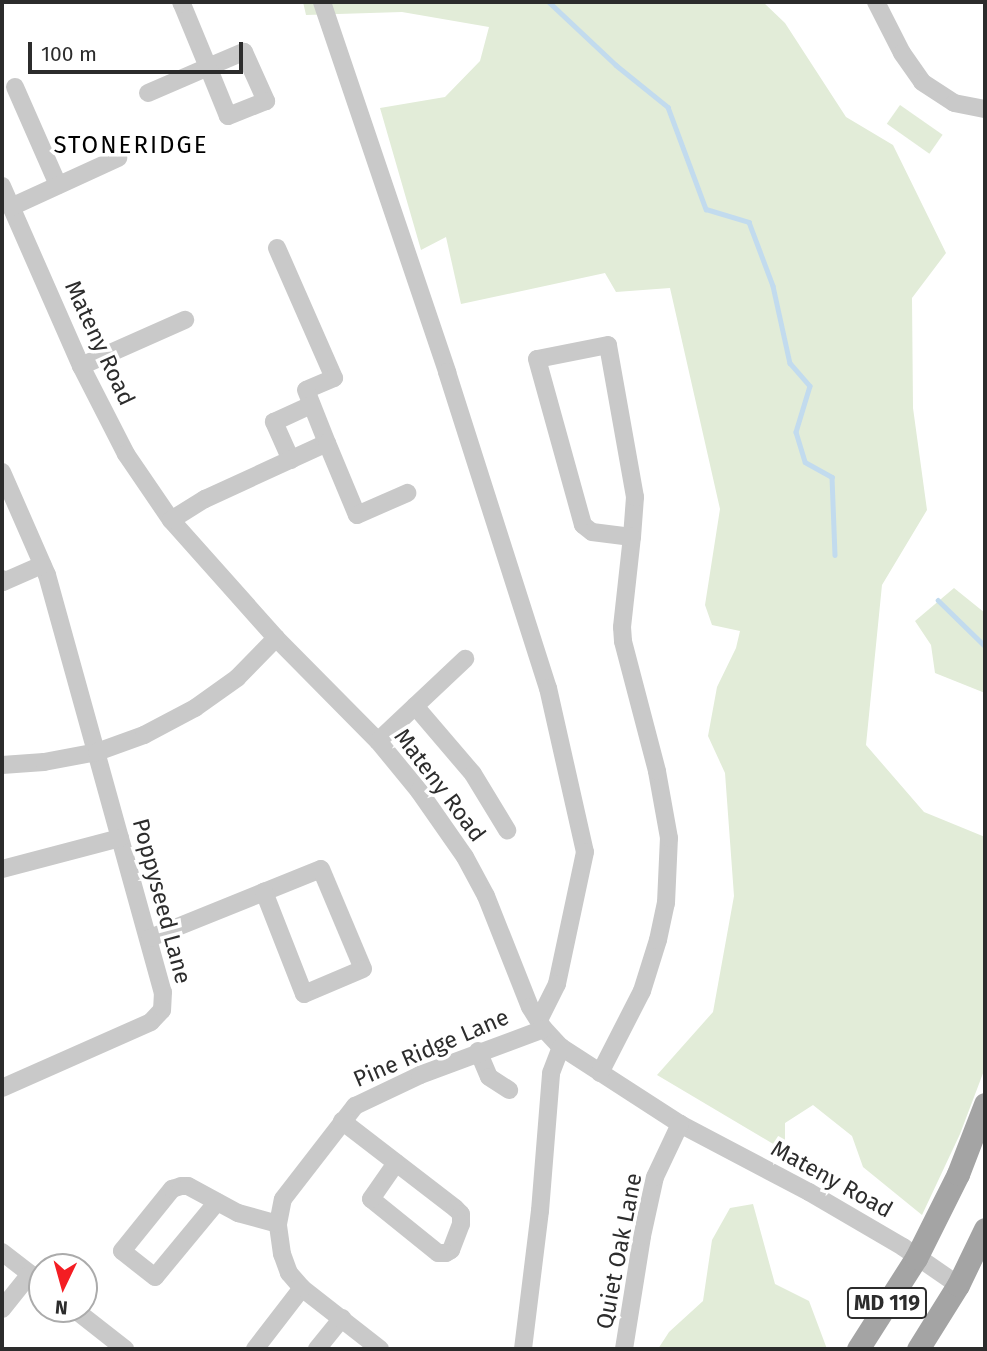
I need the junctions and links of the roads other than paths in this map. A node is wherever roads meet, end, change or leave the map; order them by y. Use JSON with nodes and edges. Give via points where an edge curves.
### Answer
{"nodes":[{"id":1,"x":181,"y":2,"type":"edge"},
{"id":2,"x":322,"y":2,"type":"edge"},
{"id":3,"x":876,"y":2,"type":"edge"},
{"id":4,"x":15,"y":87,"type":"dead end"},
{"id":5,"x":148,"y":93,"type":"dead end"},
{"id":6,"x":985,"y":109,"type":"edge"},
{"id":7,"x":118,"y":158,"type":"dead end"},
{"id":8,"x":58,"y":185,"type":"junction"},
{"id":9,"x":2,"y":186,"type":"edge"},
{"id":10,"x":11,"y":207,"type":"junction"},
{"id":11,"x":277,"y":248,"type":"dead end"},
{"id":12,"x":185,"y":320,"type":"dead end"},
{"id":13,"x":81,"y":366,"type":"junction"},
{"id":14,"x":312,"y":405,"type":"junction"},
{"id":15,"x":327,"y":443,"type":"junction"},
{"id":16,"x":291,"y":460,"type":"junction"},
{"id":17,"x":2,"y":472,"type":"edge"},
{"id":18,"x":407,"y":492,"type":"dead end"},
{"id":19,"x":172,"y":520,"type":"junction"},
{"id":20,"x":632,"y":537,"type":"junction"},
{"id":21,"x":42,"y":565,"type":"junction"},
{"id":22,"x":2,"y":579,"type":"edge"},
{"id":23,"x":276,"y":638,"type":"junction"},
{"id":24,"x":466,"y":659,"type":"dead end"},
{"id":25,"x":415,"y":706,"type":"junction"},
{"id":26,"x":378,"y":741,"type":"junction"},
{"id":27,"x":97,"y":752,"type":"junction"},
{"id":28,"x":2,"y":765,"type":"edge"},
{"id":29,"x":506,"y":830,"type":"dead end"},
{"id":30,"x":120,"y":838,"type":"junction"},
{"id":31,"x":2,"y":869,"type":"edge"},
{"id":32,"x":264,"y":892,"type":"junction"},
{"id":33,"x":150,"y":938,"type":"junction"},
{"id":34,"x":541,"y":1025,"type":"junction"},
{"id":35,"x":561,"y":1047,"type":"junction"},
{"id":36,"x":478,"y":1051,"type":"junction"},
{"id":37,"x":600,"y":1073,"type":"junction"},
{"id":38,"x":2,"y":1088,"type":"edge"},
{"id":39,"x":509,"y":1090,"type":"dead end"},
{"id":40,"x":985,"y":1104,"type":"edge"},
{"id":41,"x":342,"y":1121,"type":"junction"},
{"id":42,"x":680,"y":1124,"type":"junction"},
{"id":43,"x":397,"y":1163,"type":"junction"},
{"id":44,"x":217,"y":1202,"type":"junction"},
{"id":45,"x":278,"y":1224,"type":"junction"},
{"id":46,"x":985,"y":1229,"type":"edge"},
{"id":47,"x":2,"y":1252,"type":"edge"},
{"id":48,"x":916,"y":1258,"type":"junction"},
{"id":49,"x":28,"y":1273,"type":"edge"},
{"id":50,"x":958,"y":1285,"type":"junction"},
{"id":51,"x":28,"y":1286,"type":"edge"},
{"id":52,"x":302,"y":1288,"type":"junction"},
{"id":53,"x":2,"y":1309,"type":"edge"},
{"id":54,"x":342,"y":1318,"type":"junction"},
{"id":55,"x":92,"y":1323,"type":"edge"},
{"id":56,"x":125,"y":1349,"type":"edge"},
{"id":57,"x":255,"y":1349,"type":"edge"},
{"id":58,"x":317,"y":1349,"type":"edge"},
{"id":59,"x":380,"y":1349,"type":"edge"},
{"id":60,"x":523,"y":1349,"type":"edge"},
{"id":61,"x":624,"y":1349,"type":"edge"},
{"id":62,"x":858,"y":1349,"type":"edge"},
{"id":63,"x":918,"y":1349,"type":"edge"}],
"edges":[{"from":1,"to":5,"type":"street","via":[[208,67]]},
{"from":2,"to":34,"type":"street","via":[[548,688],[586,852],[557,984]]},
{"from":3,"to":6,"type":"street","via":[[922,82],[945,99]]},
{"from":4,"to":8,"type":"street"},
{"from":7,"to":8,"type":"street"},
{"from":8,"to":10,"type":"street"},
{"from":9,"to":10,"type":"street","name":"Mateny Road"},
{"from":10,"to":13,"type":"street","name":"Mateny Road"},
{"from":11,"to":14,"type":"street","via":[[334,378],[306,390]]},
{"from":12,"to":13,"type":"street"},
{"from":13,"to":19,"type":"street","name":"Mateny Road","via":[[126,454]]},
{"from":14,"to":15,"type":"street"},
{"from":14,"to":16,"type":"street","via":[[274,422]]},
{"from":15,"to":16,"type":"street"},
{"from":15,"to":18,"type":"street","via":[[357,515]]},
{"from":16,"to":19,"type":"street","via":[[205,499]]},
{"from":17,"to":21,"type":"street","name":"Poppyseed Lane"},
{"from":19,"to":23,"type":"street","name":"Mateny Road"},
{"from":20,"to":20,"type":"street","via":[[635,497],[608,345],[537,359],[583,525],[592,532]]},
{"from":20,"to":37,"type":"street","via":[[622,641],[657,771],[669,838],[666,903],[642,991]]},
{"from":21,"to":22,"type":"street"},
{"from":21,"to":27,"type":"street","name":"Poppyseed Lane"},
{"from":23,"to":26,"type":"street","name":"Mateny Road"},
{"from":23,"to":27,"type":"street","via":[[237,678],[195,708],[144,735]]},
{"from":24,"to":25,"type":"street"},
{"from":25,"to":26,"type":"street"},
{"from":25,"to":29,"type":"street","via":[[473,774]]},
{"from":26,"to":34,"type":"street","name":"Mateny Road","via":[[465,856]]},
{"from":27,"to":28,"type":"street"},
{"from":27,"to":30,"type":"street","name":"Poppyseed Lane"},
{"from":30,"to":31,"type":"street"},
{"from":30,"to":33,"type":"street","name":"Poppyseed Lane"},
{"from":32,"to":32,"type":"street","via":[[321,869],[363,969],[304,994]]},
{"from":32,"to":33,"type":"street"},
{"from":33,"to":38,"type":"street","name":"Poppyseed Lane","via":[[163,992],[162,1010],[151,1022]]},
{"from":34,"to":35,"type":"street","name":"Mateny Road"},
{"from":34,"to":36,"type":"street","name":"Pine Ridge Lane"},
{"from":35,"to":37,"type":"street","name":"Mateny Road"},
{"from":35,"to":60,"type":"street","via":[[551,1073]]},
{"from":36,"to":39,"type":"street","via":[[489,1077]]},
{"from":36,"to":41,"type":"street","name":"Pine Ridge Lane","via":[[363,1101]]},
{"from":37,"to":42,"type":"street","name":"Mateny Road"},
{"from":40,"to":48,"type":"main road","number":"MD 119","via":[[958,1174]]},
{"from":41,"to":43,"type":"street"},
{"from":41,"to":45,"type":"street","name":"Pine Ridge Lane","via":[[283,1199]]},
{"from":42,"to":48,"type":"street","name":"Mateny Road","via":[[809,1192]]},
{"from":42,"to":61,"type":"street","name":"Quiet Oak Lane","via":[[655,1177]]},
{"from":43,"to":43,"type":"street","via":[[461,1214],[461,1224],[446,1254],[438,1253],[371,1199]]},
{"from":44,"to":44,"type":"street","via":[[188,1186],[172,1189],[121,1251],[155,1277]]},
{"from":44,"to":45,"type":"street"},
{"from":45,"to":52,"type":"street","name":"Pine Ridge Lane","via":[[285,1264]]},
{"from":46,"to":50,"type":"main road","number":"MD 119"},
{"from":47,"to":49,"type":"street"},
{"from":48,"to":50,"type":"street","name":"Mateny Road"},
{"from":48,"to":62,"type":"main road","number":"MD 119"},
{"from":50,"to":63,"type":"main road","number":"MD 119"},
{"from":51,"to":53,"type":"street"},
{"from":52,"to":54,"type":"street","name":"Pine Ridge Lane"},
{"from":52,"to":57,"type":"street"},
{"from":54,"to":58,"type":"street"},
{"from":54,"to":59,"type":"street","name":"Pine Ridge Lane"},
{"from":55,"to":56,"type":"street"}]}
